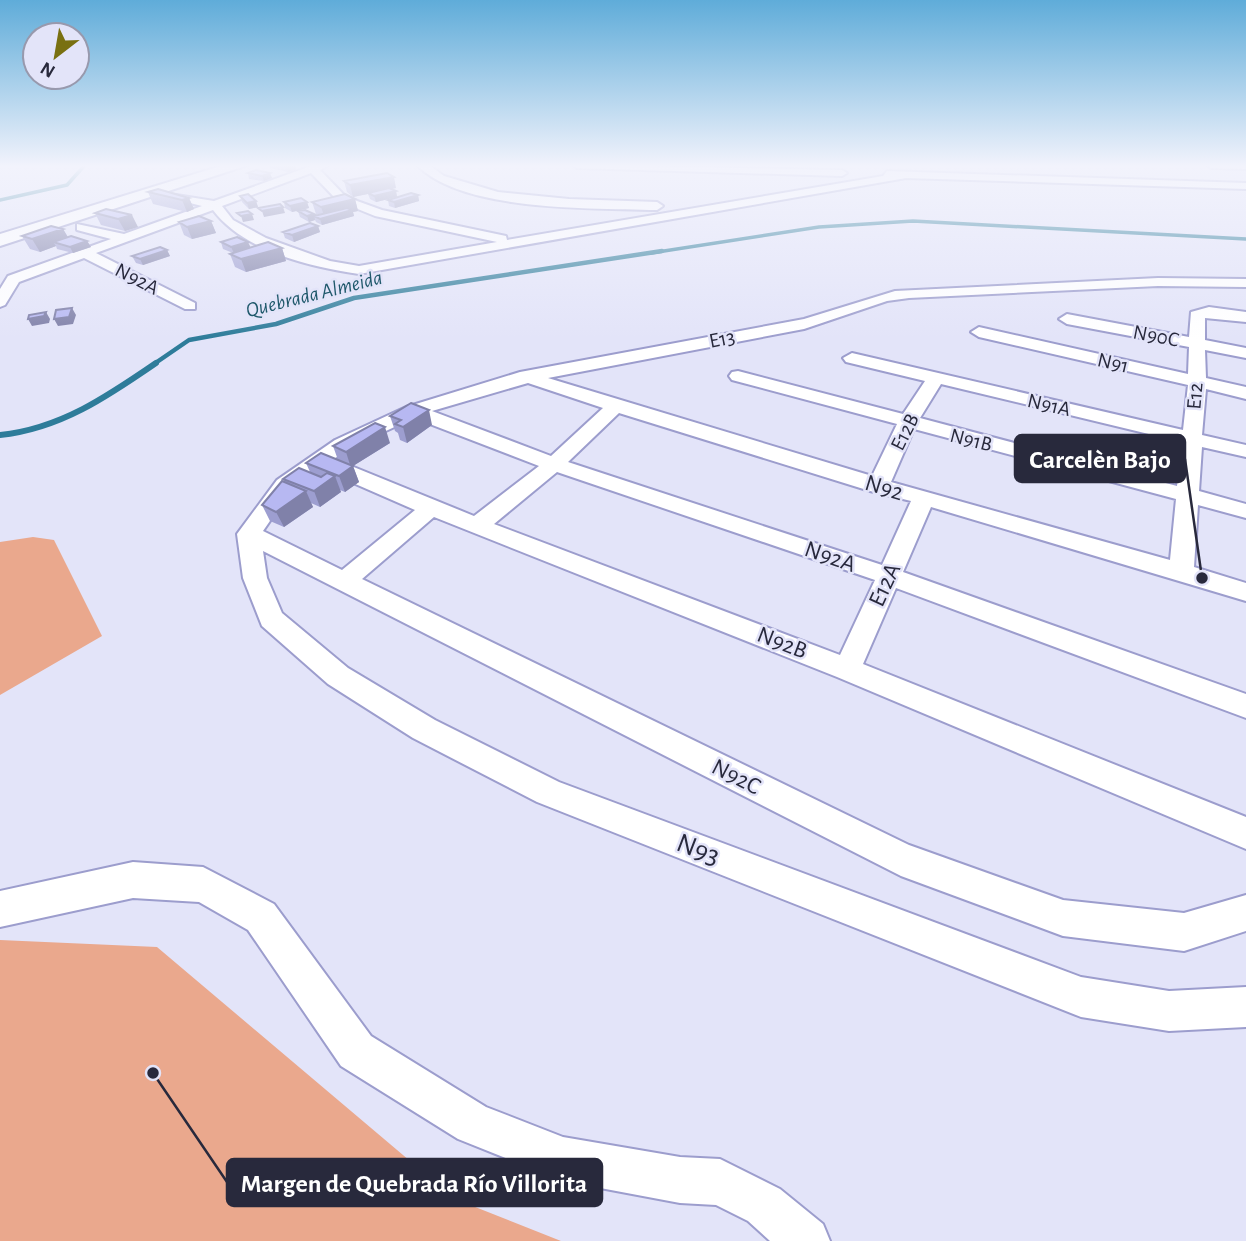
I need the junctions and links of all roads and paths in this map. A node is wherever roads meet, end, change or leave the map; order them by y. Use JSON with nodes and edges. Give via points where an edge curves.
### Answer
{"nodes":[{"id":1,"x":26,"y":223,"type":"edge"},
{"id":2,"x":55,"y":223,"type":"edge"},
{"id":3,"x":166,"y":223,"type":"edge"},
{"id":4,"x":229,"y":223,"type":"edge"},
{"id":5,"x":426,"y":223,"type":"edge"},
{"id":6,"x":623,"y":223,"type":"edge"},
{"id":7,"x":81,"y":227,"type":"dead end"},
{"id":8,"x":0,"y":231,"type":"edge"},
{"id":9,"x":124,"y":238,"type":"junction"},
{"id":10,"x":0,"y":240,"type":"edge"},
{"id":11,"x":520,"y":243,"type":"junction"},
{"id":12,"x":85,"y":253,"type":"junction"},
{"id":13,"x":6,"y":277,"type":"edge"},
{"id":14,"x":1246,"y":284,"type":"edge"},
{"id":15,"x":0,"y":302,"type":"edge"},
{"id":16,"x":190,"y":306,"type":"dead end"},
{"id":17,"x":1209,"y":312,"type":"joint"},
{"id":18,"x":1246,"y":317,"type":"edge"},
{"id":19,"x":1067,"y":319,"type":"dead end"},
{"id":20,"x":979,"y":332,"type":"dead end"},
{"id":21,"x":1199,"y":344,"type":"junction"},
{"id":22,"x":1246,"y":353,"type":"edge"},
{"id":23,"x":852,"y":358,"type":"dead end"},
{"id":24,"x":524,"y":375,"type":"junction"},
{"id":25,"x":738,"y":376,"type":"dead end"},
{"id":26,"x":935,"y":379,"type":"junction"},
{"id":27,"x":1197,"y":382,"type":"junction"},
{"id":28,"x":1240,"y":392,"type":"edge"},
{"id":29,"x":615,"y":407,"type":"junction"},
{"id":30,"x":413,"y":411,"type":"junction"},
{"id":31,"x":907,"y":424,"type":"junction"},
{"id":32,"x":1191,"y":438,"type":"junction"},
{"id":33,"x":1246,"y":452,"type":"edge"},
{"id":34,"x":315,"y":459,"type":"junction"},
{"id":35,"x":554,"y":464,"type":"junction"},
{"id":36,"x":878,"y":486,"type":"junction"},
{"id":37,"x":1188,"y":495,"type":"junction"},
{"id":38,"x":923,"y":500,"type":"junction"},
{"id":39,"x":431,"y":508,"type":"junction"},
{"id":40,"x":1246,"y":511,"type":"edge"},
{"id":41,"x":478,"y":525,"type":"junction"},
{"id":42,"x":249,"y":534,"type":"junction"},
{"id":43,"x":1181,"y":572,"type":"junction"},
{"id":44,"x":889,"y":576,"type":"junction"},
{"id":45,"x":344,"y":581,"type":"junction"},
{"id":46,"x":1246,"y":592,"type":"edge"},
{"id":47,"x":847,"y":669,"type":"junction"},
{"id":48,"x":1246,"y":706,"type":"edge"},
{"id":49,"x":1246,"y":833,"type":"edge"},
{"id":50,"x":0,"y":909,"type":"edge"},
{"id":51,"x":1246,"y":913,"type":"edge"},
{"id":52,"x":1246,"y":1007,"type":"edge"},
{"id":53,"x":806,"y":1241,"type":"edge"}],
"edges":[{"from":1,"to":8,"type":"highway"},
{"from":2,"to":10,"type":"highway"},
{"from":3,"to":9,"type":"street"},
{"from":4,"to":11,"type":"street","via":[[261,241],[327,265],[359,270]]},
{"from":5,"to":11,"type":"street"},
{"from":6,"to":11,"type":"street"},
{"from":7,"to":9,"type":"street"},
{"from":9,"to":12,"type":"street"},
{"from":12,"to":13,"type":"street"},
{"from":12,"to":16,"type":"street","name":"N92A"},
{"from":13,"to":15,"type":"street"},
{"from":14,"to":24,"type":"street","name":"E13","via":[[1180,280],[894,295],[809,323]]},
{"from":17,"to":18,"type":"street"},
{"from":17,"to":21,"type":"street","name":"E12","via":[[1198,316]]},
{"from":19,"to":21,"type":"street","name":"N90C"},
{"from":20,"to":27,"type":"street","name":"N91"},
{"from":21,"to":22,"type":"street","name":"N90C"},
{"from":21,"to":27,"type":"street","name":"E12"},
{"from":23,"to":26,"type":"street","name":"N91A"},
{"from":24,"to":29,"type":"street","name":"N92"},
{"from":24,"to":30,"type":"street","name":"E13"},
{"from":25,"to":31,"type":"street","name":"N91B"},
{"from":26,"to":31,"type":"street","name":"E12B"},
{"from":26,"to":32,"type":"street","name":"N91A"},
{"from":27,"to":28,"type":"street","name":"N91"},
{"from":27,"to":32,"type":"street","name":"E12"},
{"from":29,"to":35,"type":"street"},
{"from":29,"to":36,"type":"street","name":"N92"},
{"from":30,"to":34,"type":"street","name":"E13"},
{"from":30,"to":35,"type":"street","name":"N92A"},
{"from":31,"to":36,"type":"street","name":"E12B"},
{"from":31,"to":37,"type":"street","name":"N91B"},
{"from":32,"to":33,"type":"street","name":"N91A"},
{"from":32,"to":37,"type":"street","name":"E12"},
{"from":34,"to":39,"type":"street","name":"N92B"},
{"from":34,"to":42,"type":"street","name":"E13","via":[[281,485],[258,512]]},
{"from":35,"to":41,"type":"street"},
{"from":35,"to":44,"type":"street","name":"N92A"},
{"from":36,"to":38,"type":"street","name":"N92"},
{"from":37,"to":40,"type":"street","name":"N91B"},
{"from":37,"to":43,"type":"street","name":"E12"},
{"from":38,"to":43,"type":"street","name":"N92"},
{"from":38,"to":44,"type":"street","name":"E12A"},
{"from":39,"to":41,"type":"street","name":"N92B"},
{"from":39,"to":45,"type":"street"},
{"from":41,"to":47,"type":"street","name":"N92B"},
{"from":42,"to":45,"type":"street","name":"N92C"},
{"from":42,"to":52,"type":"street","name":"N93","via":[[255,578],[271,618],[349,682],[424,729],[548,792],[1081,997],[1169,1011]]},
{"from":43,"to":46,"type":"street","name":"N92"},
{"from":44,"to":47,"type":"street","name":"E12A"},
{"from":44,"to":48,"type":"street","name":"N92A"},
{"from":45,"to":51,"type":"street","name":"N92C","via":[[901,859],[999,897],[1063,918],[1184,932]]},
{"from":47,"to":49,"type":"street","name":"N92B"},
{"from":50,"to":53,"type":"street","via":[[133,880],[203,885],[261,917],[355,1051],[473,1125],[563,1159],[680,1180],[720,1182],[764,1205]]}]}
